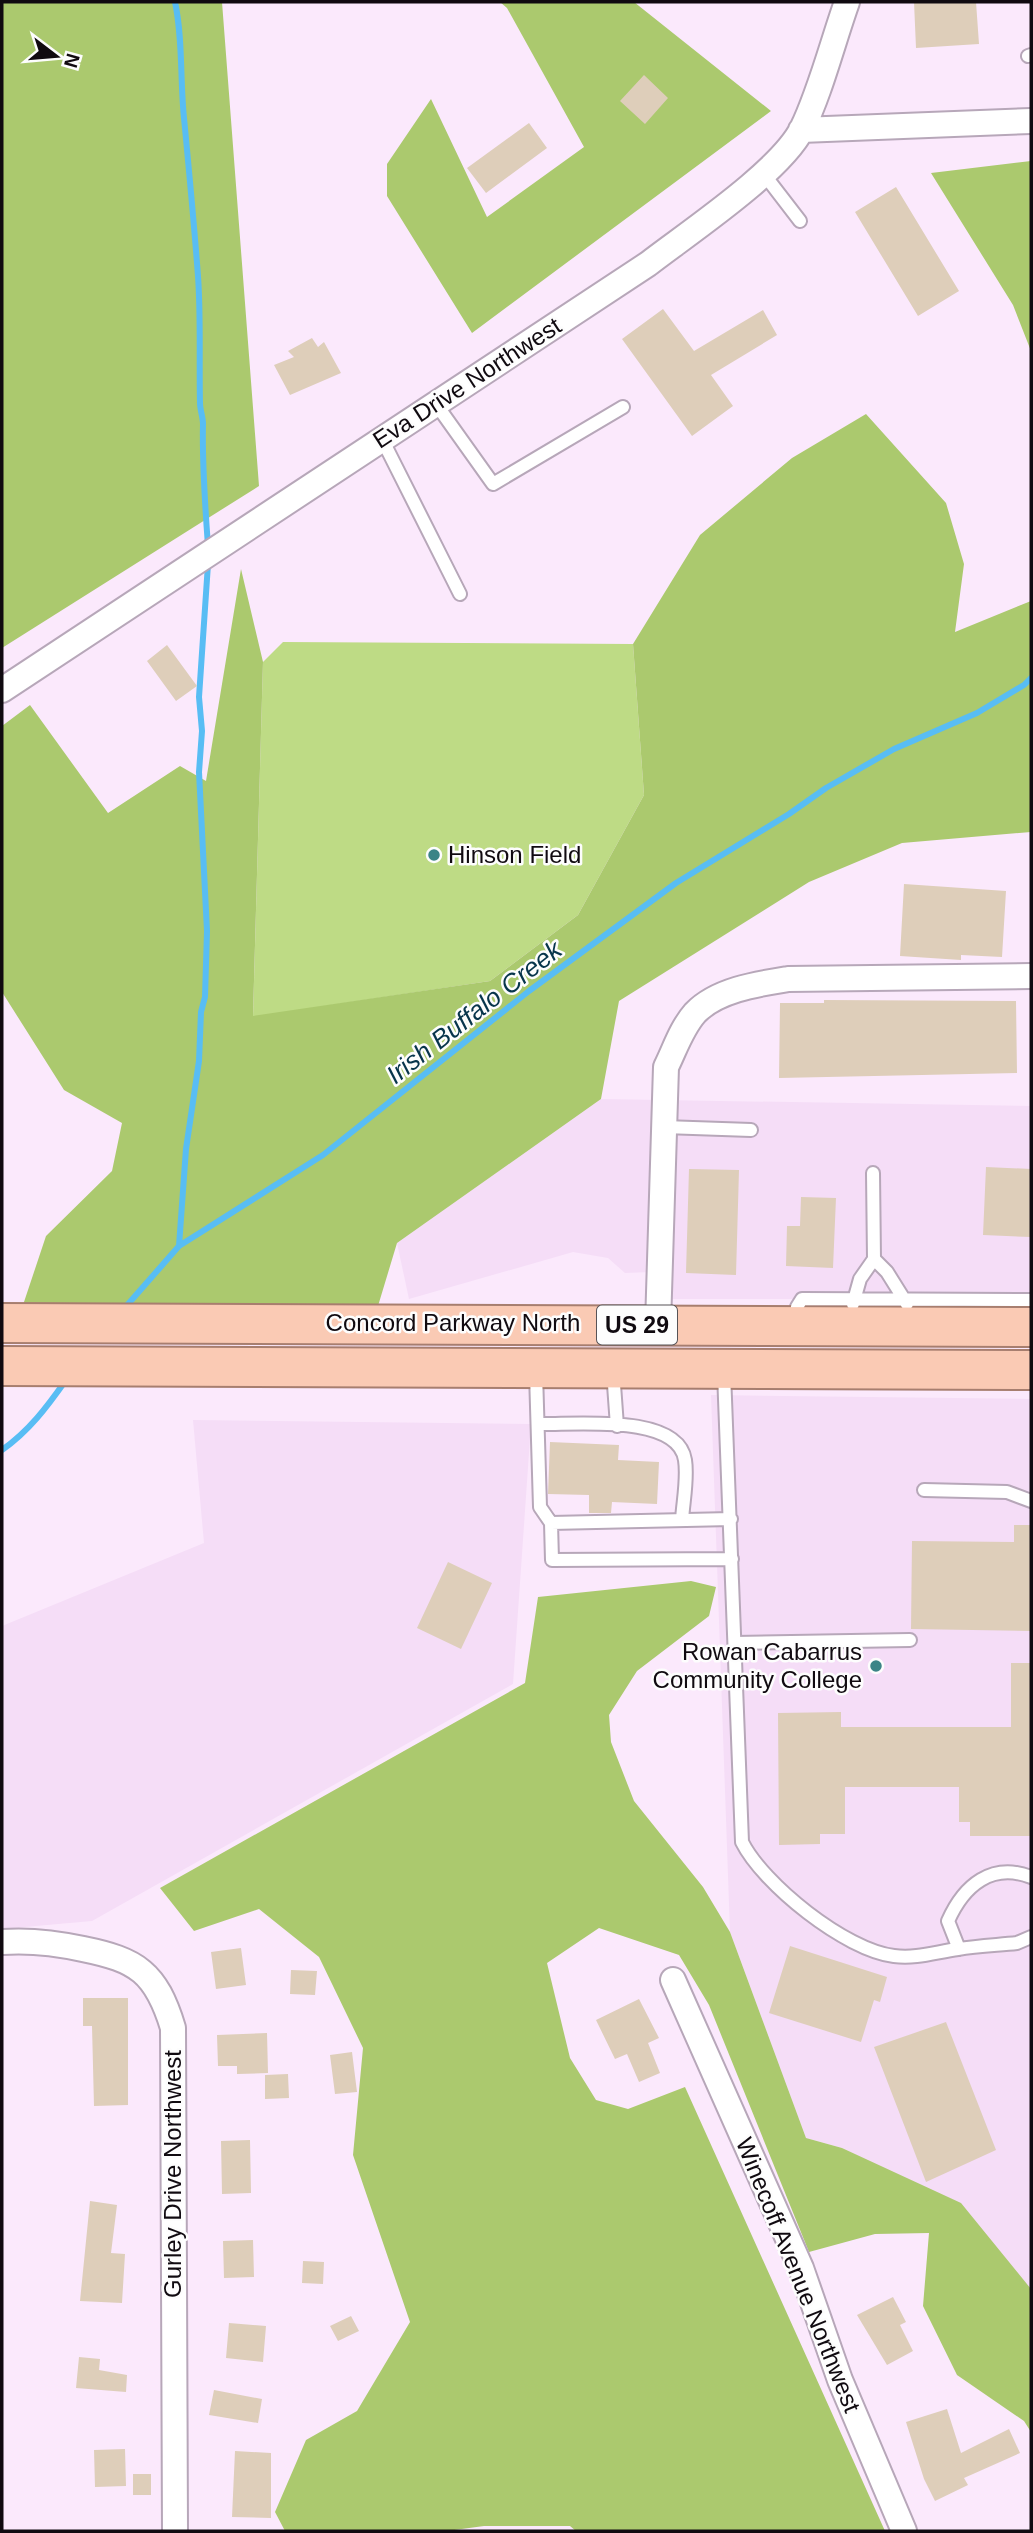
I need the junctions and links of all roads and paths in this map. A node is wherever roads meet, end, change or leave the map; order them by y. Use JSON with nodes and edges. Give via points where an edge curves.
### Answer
{"nodes":[{"id":1,"x":847,"y":2,"type":"edge"},
{"id":2,"x":1031,"y":121,"type":"edge"},
{"id":3,"x":802,"y":130,"type":"junction"},
{"id":4,"x":764,"y":173,"type":"junction"},
{"id":5,"x":800,"y":221,"type":"dead end"},
{"id":6,"x":436,"y":404,"type":"junction"},
{"id":7,"x":623,"y":407,"type":"dead end"},
{"id":8,"x":382,"y":439,"type":"junction"},
{"id":9,"x":460,"y":594,"type":"dead end"},
{"id":10,"x":2,"y":690,"type":"edge"},
{"id":11,"x":1031,"y":976,"type":"edge"},
{"id":12,"x":664,"y":1127,"type":"junction"},
{"id":13,"x":751,"y":1130,"type":"dead end"},
{"id":14,"x":873,"y":1173,"type":"dead end"},
{"id":15,"x":874,"y":1259,"type":"junction"},
{"id":16,"x":1031,"y":1300,"type":"edge"},
{"id":17,"x":852,"y":1313,"type":"junction"},
{"id":18,"x":911,"y":1313,"type":"junction"},
{"id":19,"x":12,"y":1323,"type":"edge"},
{"id":20,"x":593,"y":1324,"type":"junction"},
{"id":21,"x":658,"y":1325,"type":"junction"},
{"id":22,"x":1031,"y":1326,"type":"edge"},
{"id":23,"x":6,"y":1366,"type":"edge"},
{"id":24,"x":254,"y":1368,"type":"junction"},
{"id":25,"x":536,"y":1370,"type":"junction"},
{"id":26,"x":613,"y":1370,"type":"junction"},
{"id":27,"x":724,"y":1370,"type":"junction"},
{"id":28,"x":1031,"y":1370,"type":"edge"},
{"id":29,"x":538,"y":1424,"type":"junction"},
{"id":30,"x":617,"y":1426,"type":"junction"},
{"id":31,"x":924,"y":1490,"type":"dead end"},
{"id":32,"x":1031,"y":1501,"type":"edge"},
{"id":33,"x":731,"y":1519,"type":"junction"},
{"id":34,"x":682,"y":1520,"type":"junction"},
{"id":35,"x":551,"y":1523,"type":"junction"},
{"id":36,"x":732,"y":1559,"type":"junction"},
{"id":37,"x":910,"y":1640,"type":"dead end"},
{"id":38,"x":735,"y":1643,"type":"junction"},
{"id":39,"x":1031,"y":1877,"type":"edge"},
{"id":40,"x":1031,"y":1937,"type":"edge"},
{"id":41,"x":2,"y":1942,"type":"edge"},
{"id":42,"x":959,"y":1949,"type":"junction"},
{"id":43,"x":673,"y":1980,"type":"dead end"},
{"id":44,"x":175,"y":2531,"type":"edge"},
{"id":45,"x":904,"y":2531,"type":"edge"}],
"edges":[{"from":1,"to":3,"type":"street","name":"Eva Drive Northwest"},
{"from":2,"to":3,"type":"street"},
{"from":3,"to":4,"type":"street","name":"Eva Drive Northwest"},
{"from":4,"to":5,"type":"lane"},
{"from":4,"to":6,"type":"street","name":"Eva Drive Northwest","via":[[648,264]]},
{"from":6,"to":7,"type":"lane","via":[[493,484]]},
{"from":6,"to":8,"type":"street","name":"Eva Drive Northwest"},
{"from":8,"to":9,"type":"lane"},
{"from":8,"to":10,"type":"street","name":"Eva Drive Northwest"},
{"from":11,"to":12,"type":"street","via":[[788,979],[751,985],[723,996],[696,1012],[680,1034],[666,1068]]},
{"from":12,"to":13,"type":"lane"},
{"from":12,"to":21,"type":"street"},
{"from":14,"to":15,"type":"lane"},
{"from":15,"to":17,"type":"lane","via":[[860,1279]]},
{"from":15,"to":18,"type":"lane"},
{"from":16,"to":18,"type":"lane"},
{"from":17,"to":18,"type":"highway","name":"Concord Parkway North","number":"US 29"},
{"from":17,"to":21,"type":"highway","name":"Concord Parkway North","number":"US 29","via":[[796,1325]]},
{"from":18,"to":22,"type":"highway","name":"Concord Parkway North","number":"US 29"},
{"from":19,"to":20,"type":"highway","name":"Concord Parkway North","number":"US 29"},
{"from":20,"to":21,"type":"highway","name":"Concord Parkway North","number":"US 29"},
{"from":20,"to":24,"type":"highway","via":[[592,1340],[580,1347],[367,1347]]},
{"from":23,"to":24,"type":"highway","name":"Concord Parkway North","number":"US 29"},
{"from":24,"to":25,"type":"highway","name":"Concord Parkway North","number":"US 29"},
{"from":25,"to":26,"type":"highway","name":"Concord Parkway North","number":"US 29"},
{"from":25,"to":29,"type":"lane"},
{"from":26,"to":27,"type":"highway","name":"Concord Parkway North","number":"US 29"},
{"from":26,"to":30,"type":"lane"},
{"from":27,"to":28,"type":"highway","name":"Concord Parkway North","number":"US 29"},
{"from":27,"to":33,"type":"lane"},
{"from":29,"to":30,"type":"lane"},
{"from":29,"to":35,"type":"lane","via":[[540,1507]]},
{"from":30,"to":34,"type":"lane","via":[[649,1427],[674,1438],[685,1459]]},
{"from":31,"to":32,"type":"lane","via":[[1007,1492]]},
{"from":33,"to":34,"type":"lane"},
{"from":33,"to":36,"type":"lane"},
{"from":34,"to":35,"type":"lane"},
{"from":35,"to":36,"type":"lane","via":[[552,1560]]},
{"from":36,"to":38,"type":"lane"},
{"from":37,"to":38,"type":"lane"},
{"from":38,"to":42,"type":"lane","via":[[742,1842],[751,1860],[788,1897],[878,1953],[918,1957]]},
{"from":39,"to":42,"type":"lane","via":[[1000,1870],[957,1901],[948,1921]]},
{"from":40,"to":42,"type":"lane","via":[[1017,1943]]},
{"from":41,"to":44,"type":"street","name":"Gurley Drive Northwest","via":[[60,1944],[122,1957],[155,1986],[170,2017]]},
{"from":43,"to":45,"type":"street","name":"Winecoff Avenue Northwest","via":[[801,2268],[840,2380]]}]}
